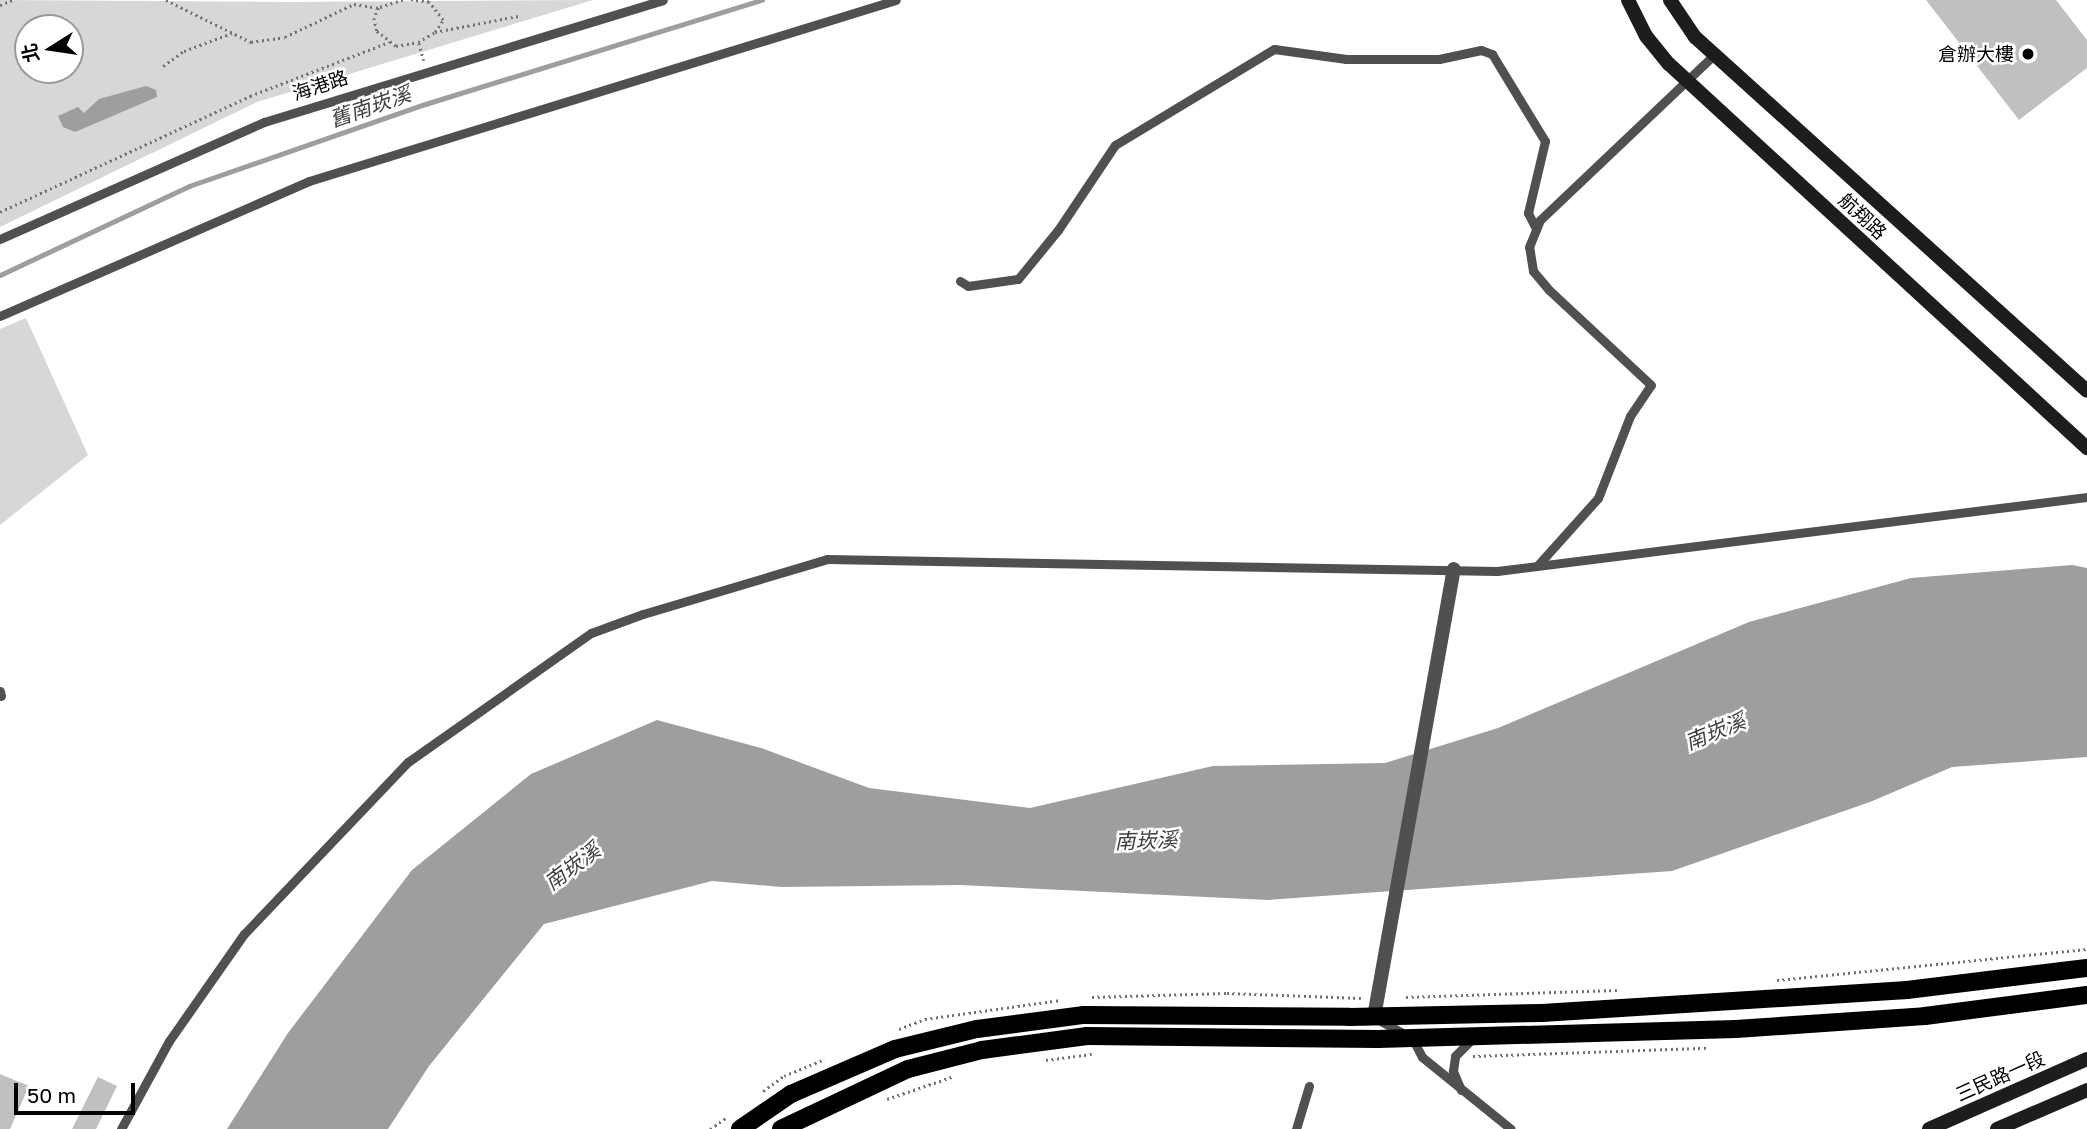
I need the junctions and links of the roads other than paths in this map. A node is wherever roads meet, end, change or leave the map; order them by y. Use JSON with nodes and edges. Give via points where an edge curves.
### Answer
{"nodes":[{"id":1,"x":663,"y":0,"type":"edge"},
{"id":2,"x":896,"y":0,"type":"edge"},
{"id":3,"x":1628,"y":0,"type":"edge"},
{"id":4,"x":1670,"y":0,"type":"edge"},
{"id":5,"x":1714,"y":55,"type":"junction"},
{"id":6,"x":1686,"y":79,"type":"junction"},
{"id":7,"x":1536,"y":229,"type":"junction"},
{"id":8,"x":0,"y":239,"type":"edge"},
{"id":9,"x":960,"y":281,"type":"dead end"},
{"id":10,"x":0,"y":316,"type":"edge"},
{"id":11,"x":2087,"y":391,"type":"edge"},
{"id":12,"x":2087,"y":448,"type":"edge"},
{"id":13,"x":2087,"y":497,"type":"edge"},
{"id":14,"x":1537,"y":566,"type":"junction"},
{"id":15,"x":1454,"y":569,"type":"junction"},
{"id":16,"x":2087,"y":968,"type":"edge"},
{"id":17,"x":2087,"y":995,"type":"edge"},
{"id":18,"x":1374,"y":1017,"type":"junction"},
{"id":19,"x":1475,"y":1037,"type":"junction"},
{"id":20,"x":1412,"y":1038,"type":"junction"},
{"id":21,"x":1378,"y":1039,"type":"junction"},
{"id":22,"x":2087,"y":1059,"type":"edge"},
{"id":23,"x":1309,"y":1086,"type":"dead end"},
{"id":24,"x":2087,"y":1090,"type":"edge"},
{"id":25,"x":1461,"y":1091,"type":"junction"},
{"id":26,"x":121,"y":1129,"type":"edge"},
{"id":27,"x":740,"y":1129,"type":"edge"},
{"id":28,"x":781,"y":1129,"type":"edge"},
{"id":29,"x":1296,"y":1129,"type":"edge"},
{"id":30,"x":1511,"y":1129,"type":"edge"},
{"id":31,"x":1928,"y":1129,"type":"edge"},
{"id":32,"x":1997,"y":1129,"type":"edge"}],
"edges":[{"from":1,"to":8,"type":"lane","name":"海港路","via":[[264,122]]},
{"from":2,"to":10,"type":"lane","via":[[309,181]]},
{"from":3,"to":6,"type":"street","name":"航翔路","via":[[1646,36]]},
{"from":4,"to":5,"type":"street","name":"航翔路","via":[[1695,37]]},
{"from":5,"to":6,"type":"lane"},
{"from":5,"to":11,"type":"street","name":"航翔路"},
{"from":6,"to":7,"type":"lane","via":[[1540,220]]},
{"from":6,"to":12,"type":"street","name":"航翔路"},
{"from":7,"to":9,"type":"lane","via":[[1528,213],[1545,141],[1492,54],[1481,50],[1439,59],[1346,59],[1274,49],[1115,145],[1058,230],[1018,279],[968,286]]},
{"from":7,"to":14,"type":"lane","via":[[1529,247],[1533,271],[1651,385],[1630,416],[1598,498]]},
{"from":13,"to":14,"type":"lane"},
{"from":14,"to":15,"type":"lane"},
{"from":15,"to":18,"type":"street"},
{"from":15,"to":26,"type":"lane","via":[[827,559],[591,633],[408,762],[307,864],[244,934],[176,1030]]},
{"from":16,"to":18,"type":"main road","via":[[1907,990],[1731,1003]]},
{"from":17,"to":19,"type":"main road","via":[[1926,1016],[1749,1028]]},
{"from":18,"to":20,"type":"lane"},
{"from":18,"to":21,"type":"lane"},
{"from":18,"to":27,"type":"main road","via":[[1084,1015],[977,1029],[895,1049],[791,1094]]},
{"from":19,"to":20,"type":"main road"},
{"from":19,"to":25,"type":"lane","via":[[1455,1056],[1453,1071]]},
{"from":20,"to":21,"type":"main road"},
{"from":20,"to":25,"type":"lane","via":[[1422,1057]]},
{"from":21,"to":28,"type":"main road","via":[[1087,1036],[982,1050],[908,1069]]},
{"from":22,"to":31,"type":"street","name":"三民路一段"},
{"from":23,"to":29,"type":"lane"},
{"from":24,"to":32,"type":"street"},
{"from":25,"to":30,"type":"lane"}]}
